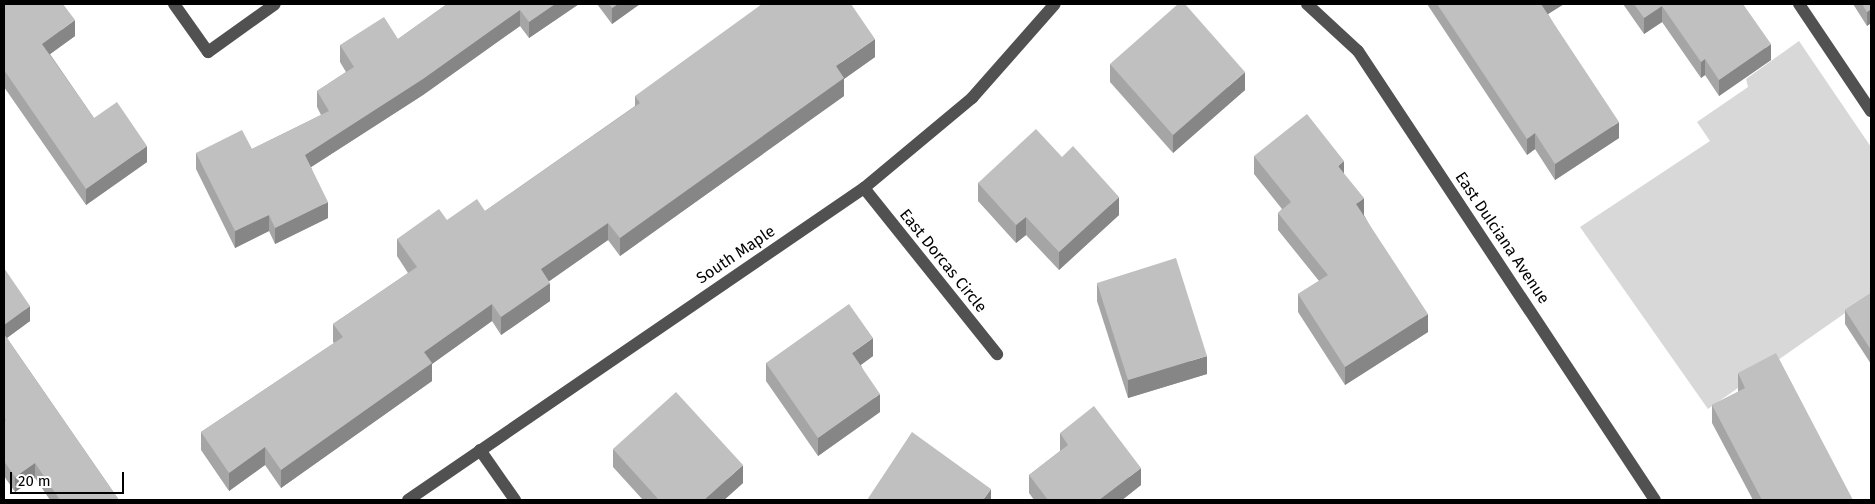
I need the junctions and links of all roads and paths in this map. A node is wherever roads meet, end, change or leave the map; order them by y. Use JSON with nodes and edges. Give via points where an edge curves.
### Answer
{"nodes":[{"id":1,"x":174,"y":4,"type":"edge"},
{"id":2,"x":275,"y":4,"type":"edge"},
{"id":3,"x":1055,"y":4,"type":"edge"},
{"id":4,"x":1307,"y":4,"type":"edge"},
{"id":5,"x":1799,"y":4,"type":"edge"},
{"id":6,"x":1869,"y":103,"type":"edge"},
{"id":7,"x":864,"y":188,"type":"junction"},
{"id":8,"x":997,"y":354,"type":"dead end"},
{"id":9,"x":480,"y":450,"type":"junction"},
{"id":10,"x":408,"y":500,"type":"edge"},
{"id":11,"x":514,"y":500,"type":"edge"},
{"id":12,"x":1656,"y":500,"type":"edge"}],
"edges":[{"from":1,"to":2,"type":"street","via":[[208,52]]},
{"from":3,"to":7,"type":"street","name":"South Maple","via":[[972,98]]},
{"from":4,"to":12,"type":"street","name":"East Dulciana Avenue","via":[[1358,51]]},
{"from":5,"to":6,"type":"street"},
{"from":7,"to":8,"type":"street","name":"East Dorcas Circle"},
{"from":7,"to":9,"type":"street","name":"South Maple"},
{"from":9,"to":10,"type":"street","name":"South Maple"},
{"from":9,"to":11,"type":"street"}]}
